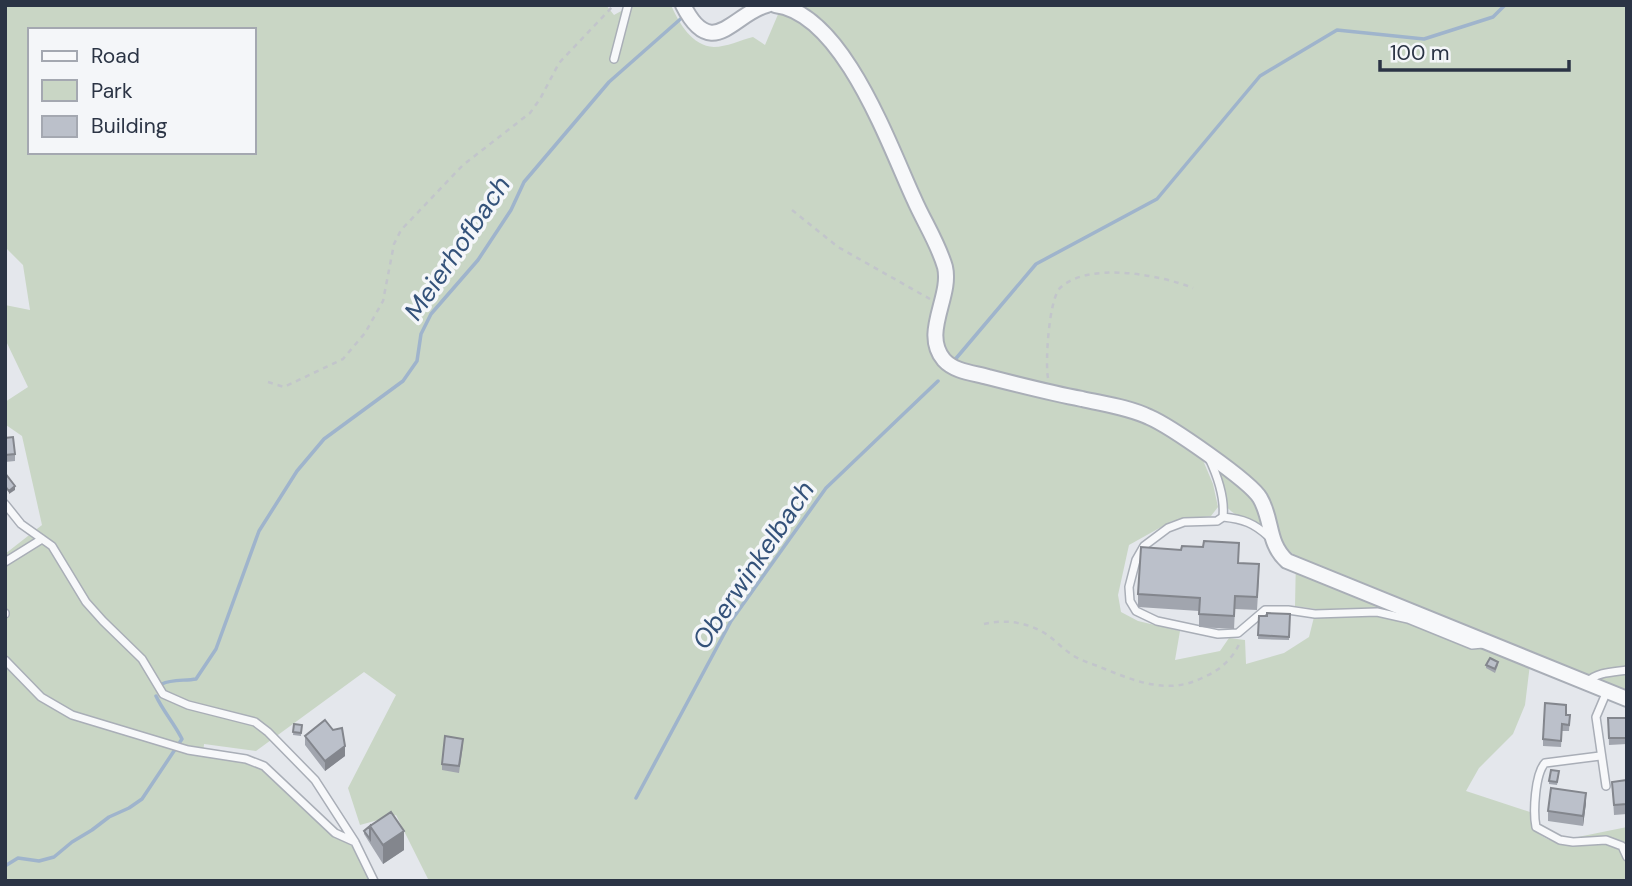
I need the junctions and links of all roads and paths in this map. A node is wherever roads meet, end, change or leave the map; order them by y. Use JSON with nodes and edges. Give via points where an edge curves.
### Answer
{"nodes":[{"id":1,"x":614,"y":5,"type":"edge"},
{"id":2,"x":628,"y":5,"type":"edge"},
{"id":3,"x":683,"y":5,"type":"edge"},
{"id":4,"x":767,"y":5,"type":"edge"},
{"id":5,"x":775,"y":5,"type":"edge"},
{"id":6,"x":614,"y":60,"type":"dead end"},
{"id":7,"x":792,"y":210,"type":"dead end"},
{"id":8,"x":1193,"y":288,"type":"dead end"},
{"id":9,"x":942,"y":305,"type":"junction"},
{"id":10,"x":268,"y":382,"type":"dead end"},
{"id":11,"x":1049,"y":392,"type":"junction"},
{"id":12,"x":1207,"y":455,"type":"junction"},
{"id":13,"x":5,"y":504,"type":"edge"},
{"id":14,"x":1223,"y":517,"type":"junction"},
{"id":15,"x":42,"y":539,"type":"junction"},
{"id":16,"x":1272,"y":540,"type":"junction"},
{"id":17,"x":5,"y":562,"type":"edge"},
{"id":18,"x":984,"y":624,"type":"dead end"},
{"id":19,"x":1249,"y":624,"type":"junction"},
{"id":20,"x":1490,"y":644,"type":"junction"},
{"id":21,"x":5,"y":660,"type":"edge"},
{"id":22,"x":1627,"y":670,"type":"edge"},
{"id":23,"x":1587,"y":683,"type":"junction"},
{"id":24,"x":1607,"y":691,"type":"junction"},
{"id":25,"x":1627,"y":698,"type":"edge"},
{"id":26,"x":1600,"y":756,"type":"junction"},
{"id":27,"x":1606,"y":786,"type":"dead end"},
{"id":28,"x":355,"y":842,"type":"junction"},
{"id":29,"x":1627,"y":857,"type":"edge"},
{"id":30,"x":374,"y":881,"type":"edge"}],
"edges":[{"from":1,"to":10,"type":"path","via":[[559,63],[530,113],[463,165],[401,230],[383,301],[343,359],[284,387]]},
{"from":2,"to":6,"type":"lane"},
{"from":3,"to":4,"type":"street","via":[[703,30],[721,31]]},
{"from":5,"to":9,"type":"street","via":[[811,22],[855,73],[943,260],[947,285]]},
{"from":7,"to":9,"type":"path","via":[[838,247]]},
{"from":8,"to":11,"type":"path","via":[[1163,279],[1108,273],[1062,286],[1053,301]]},
{"from":9,"to":11,"type":"street","via":[[936,342],[948,363]]},
{"from":11,"to":12,"type":"street","via":[[1147,416]]},
{"from":12,"to":14,"type":"lane","via":[[1224,506]]},
{"from":12,"to":16,"type":"street","via":[[1258,495]]},
{"from":13,"to":15,"type":"lane","via":[[21,524]]},
{"from":14,"to":16,"type":"lane","via":[[1244,519]]},
{"from":14,"to":19,"type":"lane","via":[[1184,522],[1144,546],[1129,587],[1130,601],[1136,611],[1157,621],[1218,634],[1238,633]]},
{"from":15,"to":17,"type":"lane"},
{"from":15,"to":28,"type":"lane","via":[[94,612],[142,659],[163,694],[254,722],[268,732],[316,780]]},
{"from":16,"to":20,"type":"street","via":[[1280,554],[1294,564]]},
{"from":18,"to":19,"type":"path","via":[[1002,620],[1024,625],[1045,633],[1072,656],[1156,687],[1188,685],[1217,671],[1237,650]]},
{"from":19,"to":20,"type":"lane","via":[[1265,610],[1377,612],[1408,619],[1472,645]]},
{"from":20,"to":23,"type":"street"},
{"from":21,"to":28,"type":"lane","via":[[34,690],[72,715],[185,749],[264,766],[335,833]]},
{"from":22,"to":23,"type":"lane","via":[[1603,673]]},
{"from":23,"to":24,"type":"street"},
{"from":24,"to":25,"type":"street"},
{"from":24,"to":26,"type":"lane","via":[[1596,717]]},
{"from":26,"to":27,"type":"lane"},
{"from":26,"to":29,"type":"lane","via":[[1545,763],[1539,769],[1536,827],[1560,840],[1606,840],[1622,846]]},
{"from":28,"to":30,"type":"lane"}]}
